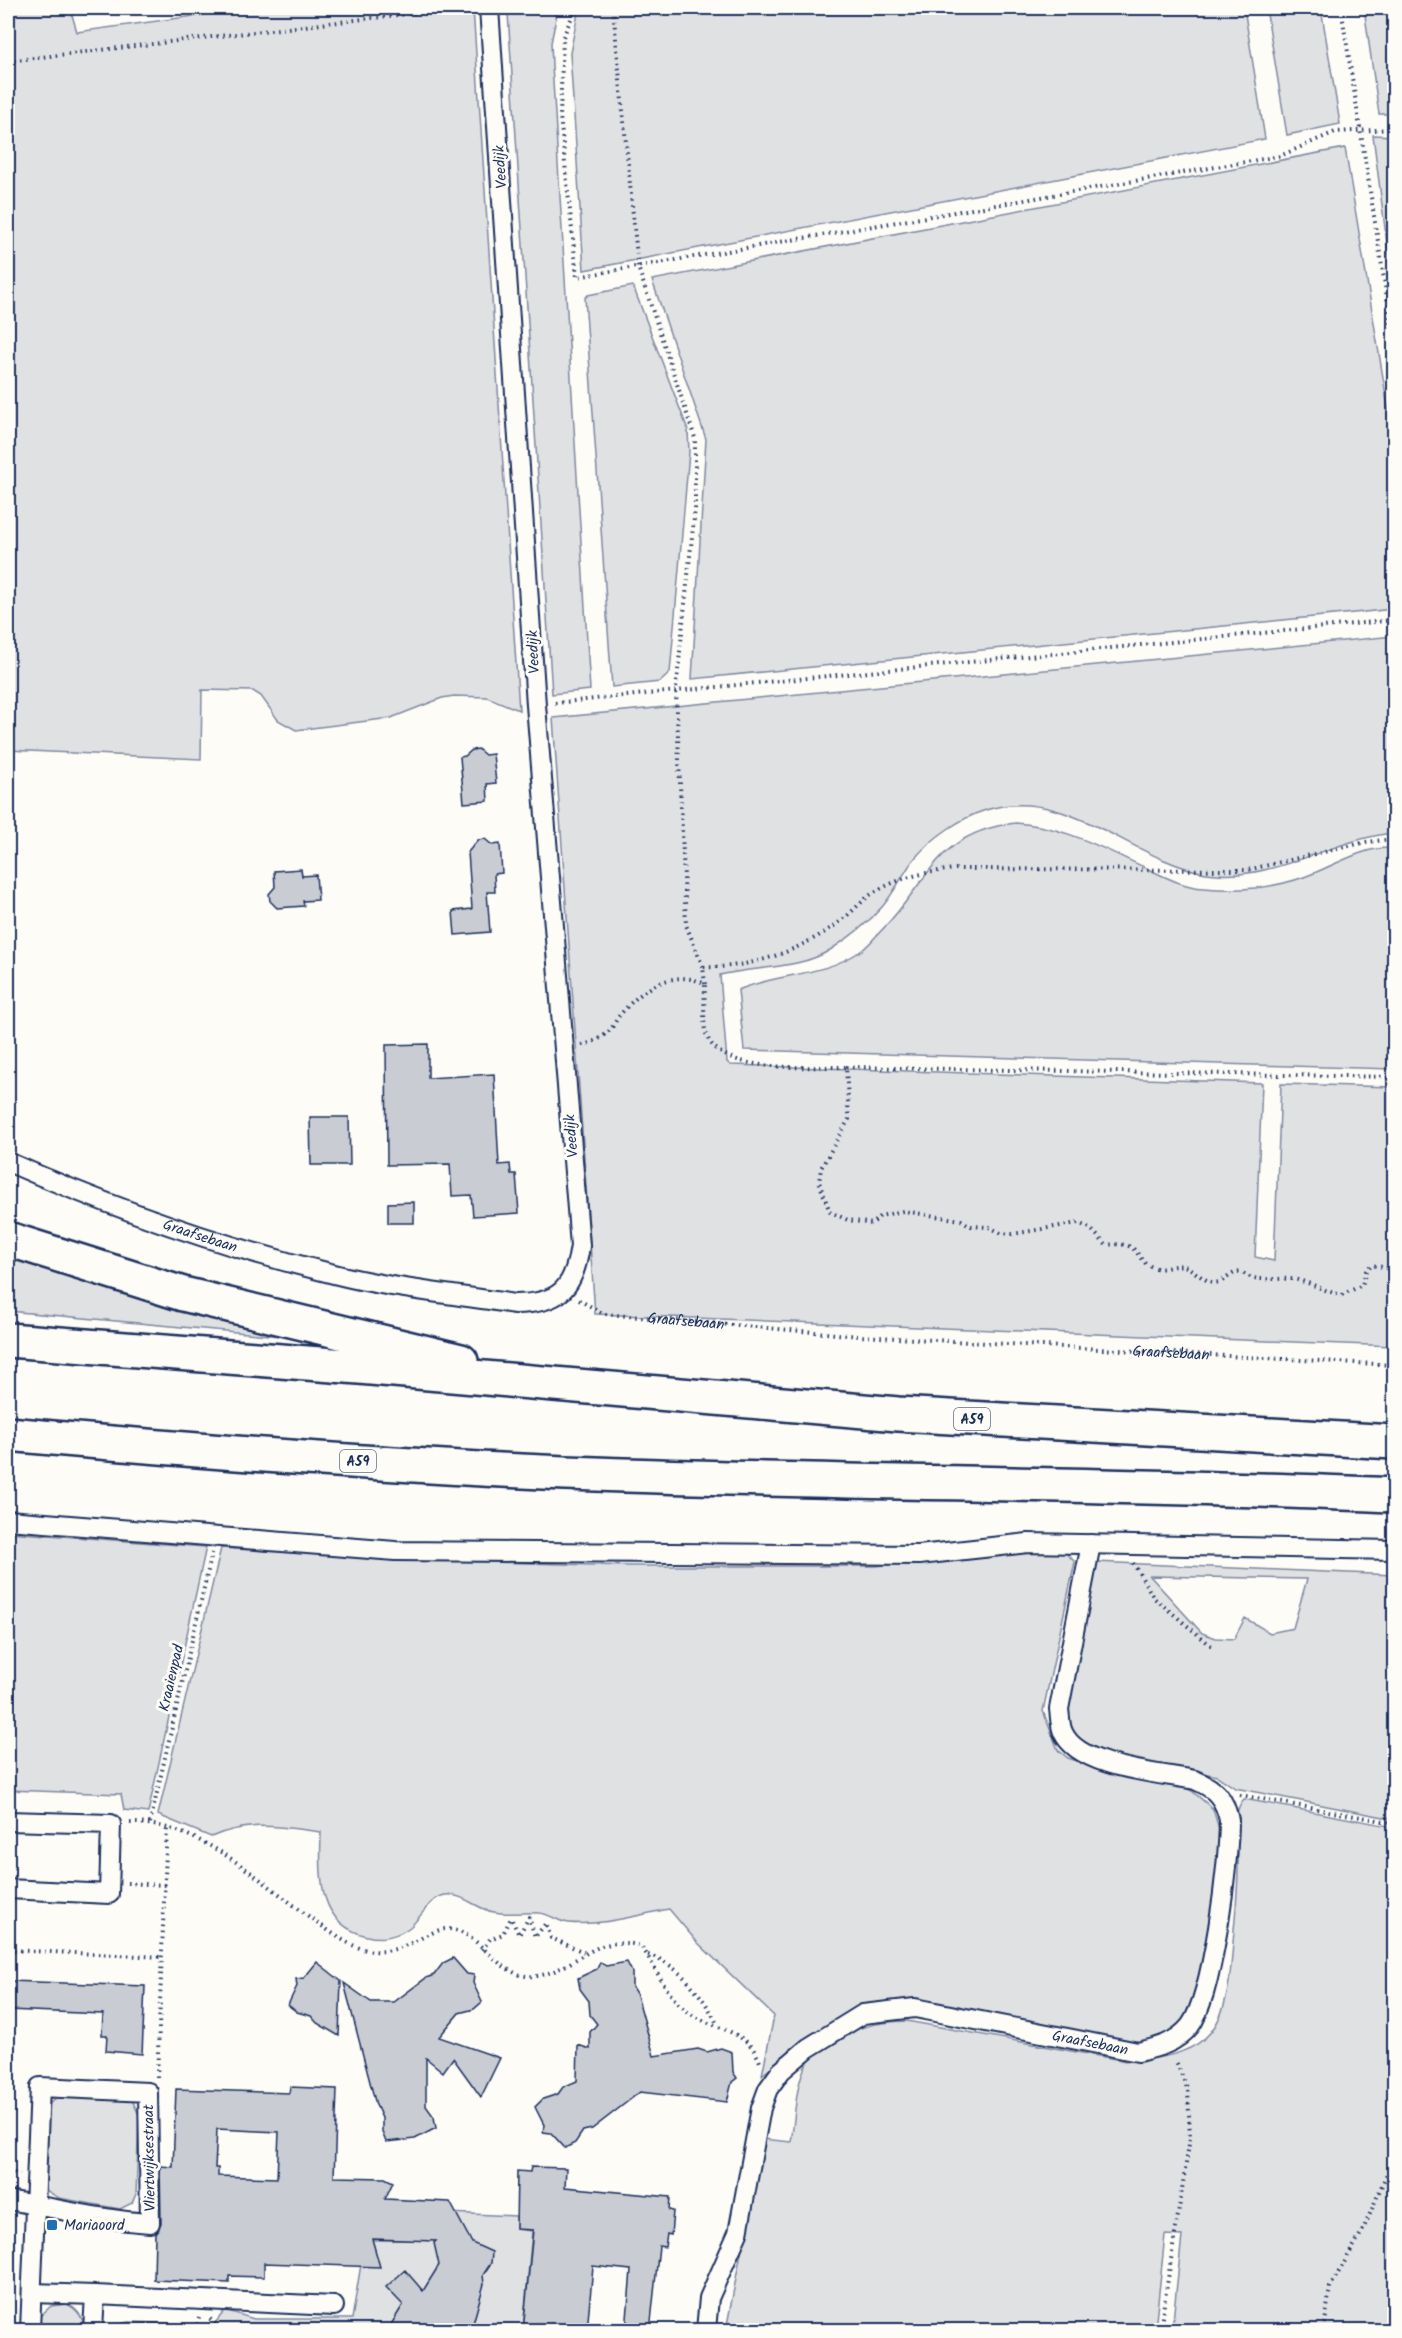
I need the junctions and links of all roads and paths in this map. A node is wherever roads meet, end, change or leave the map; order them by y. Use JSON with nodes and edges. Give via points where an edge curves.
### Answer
{"nodes":[{"id":1,"x":458,"y":8,"type":"edge"},
{"id":2,"x":489,"y":8,"type":"edge"},
{"id":3,"x":576,"y":8,"type":"edge"},
{"id":4,"x":613,"y":8,"type":"edge"},
{"id":5,"x":1341,"y":8,"type":"edge"},
{"id":6,"x":8,"y":61,"type":"edge"},
{"id":7,"x":1395,"y":129,"type":"edge"},
{"id":8,"x":1362,"y":130,"type":"junction"},
{"id":9,"x":638,"y":267,"type":"junction"},
{"id":10,"x":1395,"y":342,"type":"edge"},
{"id":11,"x":1395,"y":621,"type":"edge"},
{"id":12,"x":676,"y":690,"type":"junction"},
{"id":13,"x":536,"y":705,"type":"junction"},
{"id":14,"x":1395,"y":839,"type":"edge"},
{"id":15,"x":703,"y":967,"type":"junction"},
{"id":16,"x":705,"y":984,"type":"junction"},
{"id":17,"x":563,"y":1048,"type":"junction"},
{"id":18,"x":846,"y":1067,"type":"junction"},
{"id":19,"x":1395,"y":1077,"type":"edge"},
{"id":20,"x":8,"y":1162,"type":"edge"},
{"id":21,"x":8,"y":1239,"type":"edge"},
{"id":22,"x":1395,"y":1269,"type":"edge"},
{"id":23,"x":563,"y":1291,"type":"junction"},
{"id":24,"x":8,"y":1340,"type":"edge"},
{"id":25,"x":1395,"y":1365,"type":"edge"},
{"id":26,"x":550,"y":1385,"type":"junction"},
{"id":27,"x":8,"y":1434,"type":"edge"},
{"id":28,"x":1395,"y":1442,"type":"edge"},
{"id":29,"x":1395,"y":1495,"type":"edge"},
{"id":30,"x":8,"y":1520,"type":"edge"},
{"id":31,"x":216,"y":1538,"type":"junction"},
{"id":32,"x":1091,"y":1544,"type":"junction"},
{"id":33,"x":1122,"y":1545,"type":"junction"},
{"id":34,"x":1395,"y":1550,"type":"edge"},
{"id":35,"x":1214,"y":1648,"type":"dead end"},
{"id":36,"x":1218,"y":1793,"type":"junction"},
{"id":37,"x":8,"y":1821,"type":"edge"},
{"id":38,"x":150,"y":1823,"type":"junction"},
{"id":39,"x":1395,"y":1823,"type":"edge"},
{"id":40,"x":111,"y":1824,"type":"junction"},
{"id":41,"x":167,"y":1826,"type":"junction"},
{"id":42,"x":109,"y":1882,"type":"junction"},
{"id":43,"x":165,"y":1885,"type":"junction"},
{"id":44,"x":8,"y":1889,"type":"edge"},
{"id":45,"x":8,"y":1950,"type":"edge"},
{"id":46,"x":482,"y":1950,"type":"junction"},
{"id":47,"x":585,"y":1952,"type":"junction"},
{"id":48,"x":647,"y":1955,"type":"junction"},
{"id":49,"x":162,"y":1957,"type":"junction"},
{"id":50,"x":717,"y":2025,"type":"junction"},
{"id":51,"x":1169,"y":2044,"type":"junction"},
{"id":52,"x":768,"y":2089,"type":"junction"},
{"id":53,"x":147,"y":2092,"type":"junction"},
{"id":54,"x":1395,"y":2157,"type":"edge"},
{"id":55,"x":8,"y":2200,"type":"edge"},
{"id":56,"x":34,"y":2204,"type":"junction"},
{"id":57,"x":32,"y":2293,"type":"junction"},
{"id":58,"x":95,"y":2295,"type":"junction"},
{"id":59,"x":334,"y":2306,"type":"dead end"},
{"id":60,"x":30,"y":2331,"type":"edge"},
{"id":61,"x":93,"y":2331,"type":"edge"},
{"id":62,"x":706,"y":2331,"type":"edge"},
{"id":63,"x":1160,"y":2331,"type":"edge"},
{"id":64,"x":1324,"y":2331,"type":"edge"}],
"edges":[{"from":1,"to":6,"type":"path"},
{"from":2,"to":13,"type":"street","name":"Veedijk"},
{"from":3,"to":9,"type":"path","via":[[563,37],[560,116],[577,277]]},
{"from":4,"to":9,"type":"path"},
{"from":5,"to":8,"type":"path"},
{"from":7,"to":8,"type":"path"},
{"from":8,"to":9,"type":"path","via":[[1335,132],[1280,156]]},
{"from":8,"to":10,"type":"path"},
{"from":9,"to":12,"type":"path","via":[[695,438],[695,508]]},
{"from":11,"to":12,"type":"path"},
{"from":12,"to":13,"type":"path"},
{"from":12,"to":15,"type":"path","via":[[686,926]]},
{"from":13,"to":17,"type":"street","name":"Veedijk"},
{"from":14,"to":15,"type":"path","via":[[1366,842],[1247,870],[955,869],[911,874],[877,890],[817,938],[773,957],[724,968]]},
{"from":15,"to":16,"type":"path"},
{"from":16,"to":17,"type":"path","via":[[696,979],[676,978],[658,983],[636,996],[610,1031],[592,1043]]},
{"from":16,"to":18,"type":"path","via":[[706,1036],[722,1054],[743,1064]]},
{"from":17,"to":23,"type":"street","name":"Veedijk","via":[[580,1246],[572,1280]]},
{"from":18,"to":19,"type":"path"},
{"from":18,"to":22,"type":"path","via":[[849,1119],[821,1168],[819,1182],[830,1212],[848,1220],[872,1224],[880,1216],[903,1211],[961,1220],[970,1226],[1013,1234],[1078,1223],[1090,1228],[1106,1245],[1123,1243],[1136,1248],[1144,1262],[1154,1268],[1185,1266],[1209,1282],[1220,1282],[1240,1272],[1252,1278],[1297,1280],[1342,1295],[1362,1285],[1371,1265]]},
{"from":20,"to":23,"type":"street","name":"Graafsebaan","via":[[84,1195],[220,1243],[337,1275],[514,1304],[550,1300]]},
{"from":21,"to":26,"type":"highway","number":"A59","via":[[183,1294],[402,1345]]},
{"from":23,"to":25,"type":"path","name":"Graafsebaan","via":[[604,1314],[860,1336]]},
{"from":24,"to":26,"type":"highway","number":"A59"},
{"from":26,"to":28,"type":"highway","number":"A59","via":[[898,1414]]},
{"from":27,"to":29,"type":"highway","number":"A59","via":[[298,1458],[543,1472],[1238,1487]]},
{"from":30,"to":31,"type":"street"},
{"from":31,"to":32,"type":"street","via":[[395,1551],[631,1554],[919,1555],[1028,1544]]},
{"from":31,"to":38,"type":"path","name":"Kraaienpad"},
{"from":32,"to":33,"type":"street"},
{"from":32,"to":36,"type":"street","via":[[1059,1709],[1063,1732],[1077,1750],[1096,1760],[1195,1779]]},
{"from":33,"to":34,"type":"street"},
{"from":33,"to":35,"type":"path","via":[[1154,1598]]},
{"from":36,"to":39,"type":"path"},
{"from":36,"to":51,"type":"street","name":"Graafsebaan","via":[[1226,1804],[1229,1837],[1209,1982],[1190,2025]]},
{"from":37,"to":40,"type":"street"},
{"from":38,"to":40,"type":"path"},
{"from":38,"to":41,"type":"path"},
{"from":40,"to":42,"type":"street"},
{"from":41,"to":43,"type":"path"},
{"from":41,"to":46,"type":"path","via":[[201,1839],[356,1947],[378,1953],[392,1951],[447,1929],[469,1937]]},
{"from":42,"to":43,"type":"path"},
{"from":42,"to":44,"type":"street","via":[[109,1894]]},
{"from":43,"to":49,"type":"path"},
{"from":45,"to":49,"type":"path"},
{"from":46,"to":47,"type":"path","via":[[504,1967],[534,1977]]},
{"from":46,"to":47,"type":"path","via":[[490,1939],[503,1934],[511,1918],[519,1935],[529,1917],[535,1937],[546,1923],[551,1938]]},
{"from":47,"to":48,"type":"path","via":[[628,1942],[641,1946]]},
{"from":48,"to":50,"type":"path","via":[[676,2001],[688,2012]]},
{"from":48,"to":50,"type":"path","via":[[655,1956],[687,1980],[710,2008]]},
{"from":49,"to":53,"type":"path","via":[[157,2084]]},
{"from":50,"to":52,"type":"path","via":[[740,2035],[751,2045]]},
{"from":51,"to":52,"type":"street","name":"Graafsebaan","via":[[1138,2052],[915,2008],[864,2014],[808,2048],[781,2070]]},
{"from":51,"to":63,"type":"path","via":[[1188,2090],[1190,2138]]},
{"from":52,"to":62,"type":"street","name":"Graafsebaan","via":[[738,2233],[709,2298]]},
{"from":53,"to":56,"type":"street","name":"Vliertwijksestraat","via":[[40,2087]]},
{"from":53,"to":56,"type":"street","name":"Vliertwijksestraat","via":[[150,2223],[124,2222]]},
{"from":54,"to":64,"type":"path","via":[[1363,2230],[1330,2287]]},
{"from":55,"to":56,"type":"street","name":"Vliertwijksestraat"},
{"from":56,"to":57,"type":"street"},
{"from":57,"to":58,"type":"street"},
{"from":57,"to":60,"type":"street"},
{"from":58,"to":59,"type":"street"},
{"from":58,"to":61,"type":"street"}]}
